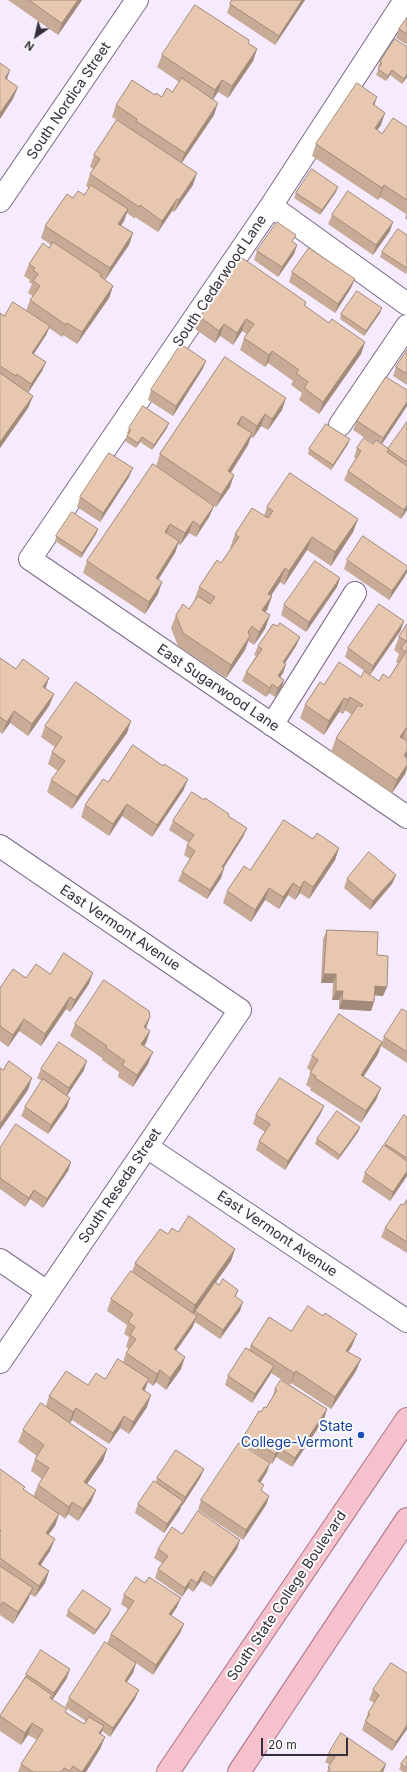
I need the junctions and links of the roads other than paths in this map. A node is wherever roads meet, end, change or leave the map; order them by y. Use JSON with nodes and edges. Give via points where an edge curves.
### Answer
{"nodes":[{"id":1,"x":138,"y":0,"type":"edge"},
{"id":2,"x":405,"y":0,"type":"edge"},
{"id":3,"x":0,"y":201,"type":"edge"},
{"id":4,"x":271,"y":206,"type":"junction"},
{"id":5,"x":407,"y":304,"type":"edge"},
{"id":6,"x":407,"y":326,"type":"edge"},
{"id":7,"x":340,"y":425,"type":"dead end"},
{"id":8,"x":30,"y":559,"type":"joint"},
{"id":9,"x":355,"y":593,"type":"dead end"},
{"id":10,"x":272,"y":725,"type":"junction"},
{"id":11,"x":407,"y":816,"type":"edge"},
{"id":12,"x":0,"y":846,"type":"edge"},
{"id":13,"x":240,"y":1010,"type":"joint"},
{"id":14,"x":147,"y":1147,"type":"junction"},
{"id":15,"x":0,"y":1260,"type":"edge"},
{"id":16,"x":47,"y":1292,"type":"junction"},
{"id":17,"x":407,"y":1321,"type":"edge"},
{"id":18,"x":0,"y":1362,"type":"edge"},
{"id":19,"x":407,"y":1419,"type":"edge"},
{"id":20,"x":407,"y":1519,"type":"edge"},
{"id":21,"x":168,"y":1772,"type":"edge"},
{"id":22,"x":240,"y":1772,"type":"edge"}],
"edges":[{"from":1,"to":3,"type":"street","name":"South Nordica Street"},
{"from":2,"to":4,"type":"street","name":"South Cedarwood Lane"},
{"from":4,"to":5,"type":"street"},
{"from":4,"to":8,"type":"street","name":"South Cedarwood Lane"},
{"from":6,"to":7,"type":"street"},
{"from":8,"to":10,"type":"street","name":"East Sugarwood Lane"},
{"from":9,"to":10,"type":"street"},
{"from":10,"to":11,"type":"street","name":"East Sugarwood Lane"},
{"from":12,"to":13,"type":"street","name":"East Vermont Avenue"},
{"from":13,"to":14,"type":"street","name":"South Reseda Street"},
{"from":14,"to":16,"type":"street","name":"South Reseda Street"},
{"from":14,"to":17,"type":"street","name":"East Vermont Avenue"},
{"from":15,"to":16,"type":"street"},
{"from":16,"to":18,"type":"street","name":"South Reseda Street"},
{"from":19,"to":21,"type":"main road","name":"South State College Boulevard"},
{"from":20,"to":22,"type":"main road"}]}
